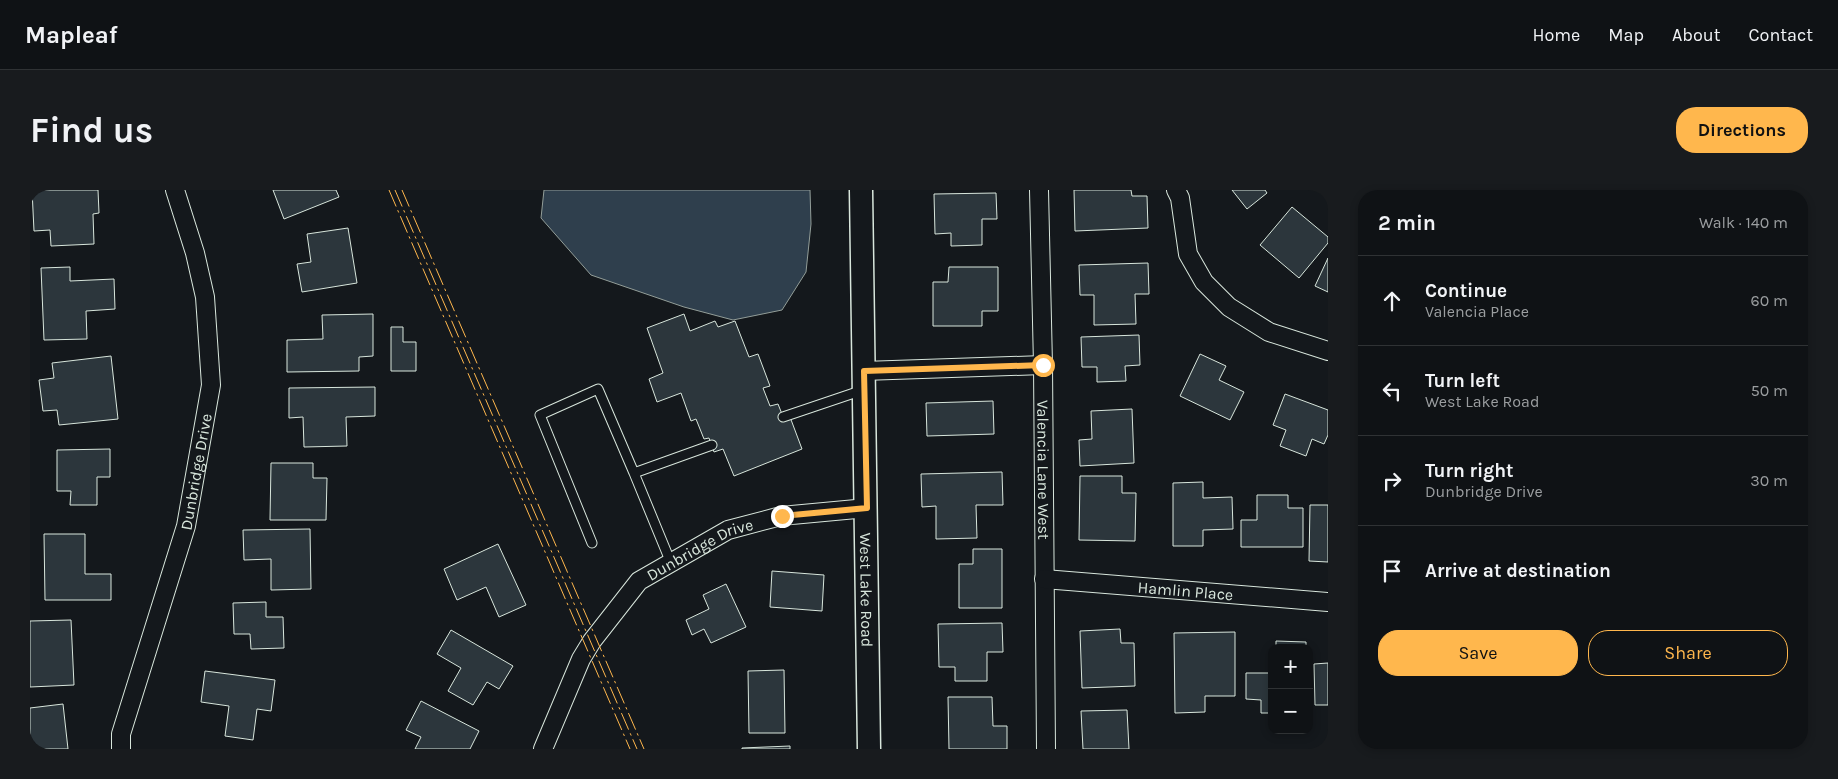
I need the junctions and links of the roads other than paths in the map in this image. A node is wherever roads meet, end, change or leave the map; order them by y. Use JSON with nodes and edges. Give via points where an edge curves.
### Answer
{"nodes":[{"id":1,"x":175,"y":190,"type":"edge"},
{"id":2,"x":861,"y":190,"type":"edge"},
{"id":3,"x":1039,"y":190,"type":"edge"},
{"id":4,"x":1176,"y":190,"type":"edge"},
{"id":5,"x":1328,"y":351,"type":"edge"},
{"id":6,"x":1043,"y":365,"type":"junction"},
{"id":7,"x":863,"y":380,"type":"junction"},
{"id":8,"x":783,"y":417,"type":"dead end"},
{"id":9,"x":712,"y":445,"type":"dead end"},
{"id":10,"x":634,"y":473,"type":"junction"},
{"id":11,"x":867,"y":508,"type":"junction"},
{"id":12,"x":592,"y":543,"type":"dead end"},
{"id":13,"x":671,"y":563,"type":"junction"},
{"id":14,"x":1044,"y":579,"type":"junction"},
{"id":15,"x":1328,"y":602,"type":"edge"},
{"id":16,"x":121,"y":749,"type":"edge"},
{"id":17,"x":543,"y":749,"type":"edge"},
{"id":18,"x":869,"y":749,"type":"edge"},
{"id":19,"x":1046,"y":749,"type":"edge"}],
"edges":[{"from":1,"to":16,"type":"street","name":"Dunbridge Drive","via":[[205,297],[211,385],[186,526],[121,734]]},
{"from":2,"to":7,"type":"street","name":"West Lake Road"},
{"from":3,"to":6,"type":"street","name":"Valencia Lane West"},
{"from":4,"to":5,"type":"street","via":[[1188,254],[1204,282],[1229,307],[1269,332]]},
{"from":6,"to":7,"type":"street"},
{"from":6,"to":14,"type":"street","name":"Valencia Lane West"},
{"from":7,"to":8,"type":"lane"},
{"from":7,"to":11,"type":"street","name":"West Lake Road"},
{"from":9,"to":10,"type":"lane"},
{"from":10,"to":12,"type":"lane","via":[[598,389],[540,414]]},
{"from":10,"to":13,"type":"lane"},
{"from":11,"to":13,"type":"street","name":"Dunbridge Drive","via":[[782,516],[728,530]]},
{"from":11,"to":18,"type":"street","name":"West Lake Road"},
{"from":13,"to":17,"type":"street","name":"Dunbridge Drive","via":[[639,581],[592,641],[581,659]]},
{"from":14,"to":15,"type":"street","name":"Hamlin Place"},
{"from":14,"to":19,"type":"street","name":"Valencia Lane West"}]}
